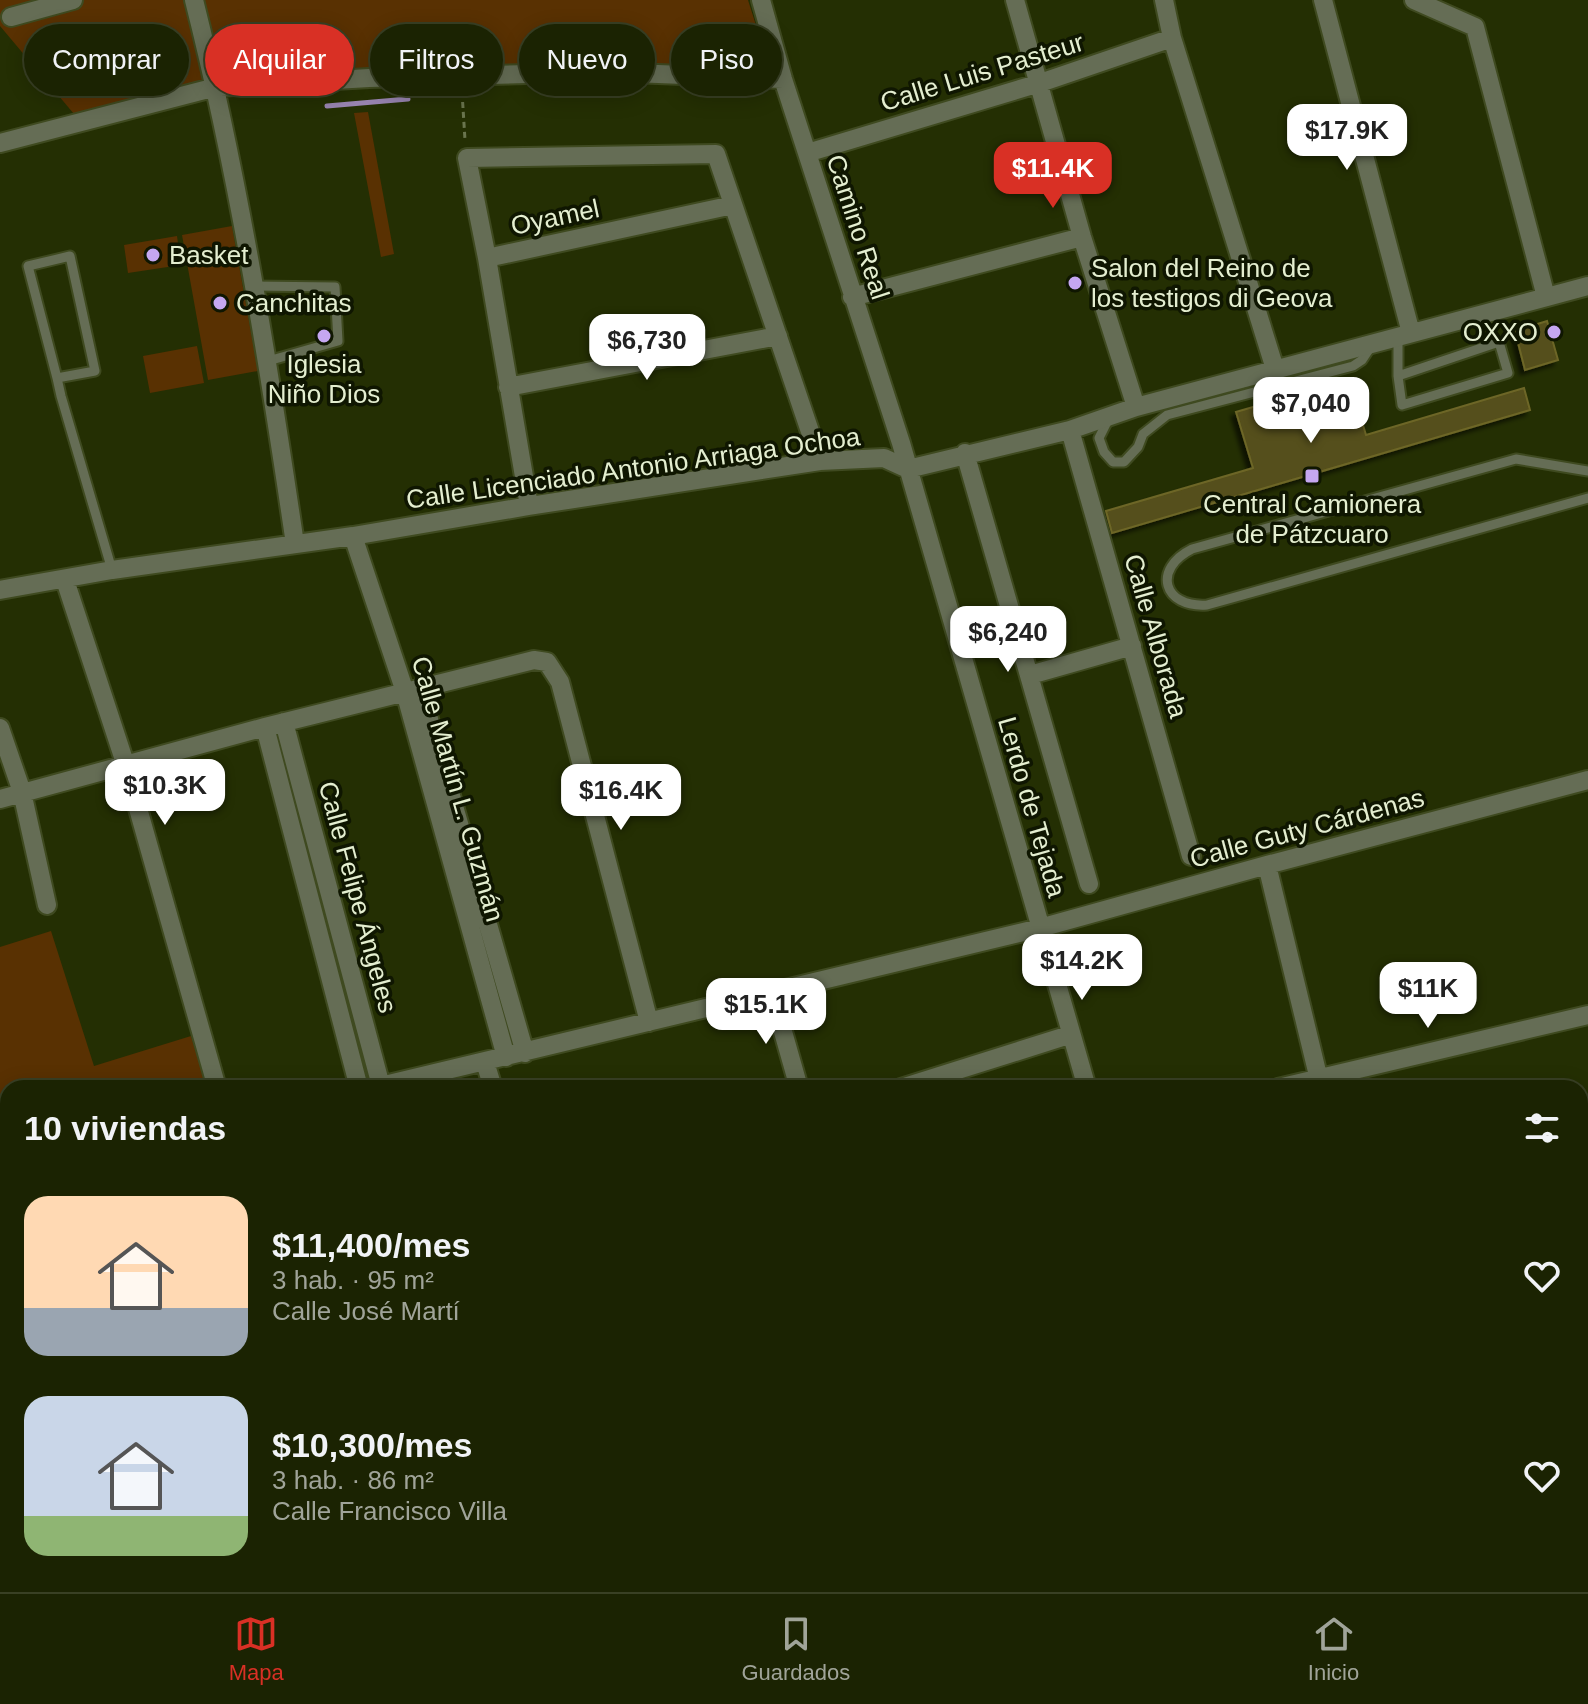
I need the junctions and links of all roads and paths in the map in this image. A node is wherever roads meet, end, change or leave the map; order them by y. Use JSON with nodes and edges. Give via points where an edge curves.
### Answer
{"nodes":[{"id":1,"x":73,"y":0,"type":"edge"},
{"id":2,"x":194,"y":0,"type":"edge"},
{"id":3,"x":761,"y":0,"type":"edge"},
{"id":4,"x":1015,"y":0,"type":"edge"},
{"id":5,"x":1164,"y":0,"type":"edge"},
{"id":6,"x":1323,"y":0,"type":"edge"},
{"id":7,"x":1414,"y":0,"type":"edge"},
{"id":8,"x":11,"y":17,"type":"dead end"},
{"id":9,"x":1172,"y":38,"type":"junction"},
{"id":10,"x":205,"y":44,"type":"edge"},
{"id":11,"x":503,"y":75,"type":"edge"},
{"id":12,"x":783,"y":79,"type":"junction"},
{"id":13,"x":1040,"y":83,"type":"junction"},
{"id":14,"x":205,"y":90,"type":"edge"},
{"id":15,"x":218,"y":96,"type":"edge"},
{"id":16,"x":462,"y":96,"type":"edge"},
{"id":17,"x":0,"y":143,"type":"edge"},
{"id":18,"x":807,"y":153,"type":"junction"},
{"id":19,"x":467,"y":158,"type":"junction"},
{"id":20,"x":733,"y":205,"type":"junction"},
{"id":21,"x":1082,"y":237,"type":"junction"},
{"id":22,"x":487,"y":258,"type":"junction"},
{"id":23,"x":254,"y":286,"type":"junction"},
{"id":24,"x":1588,"y":286,"type":"edge"},
{"id":25,"x":852,"y":297,"type":"junction"},
{"id":26,"x":1546,"y":297,"type":"junction"},
{"id":27,"x":1405,"y":335,"type":"junction"},
{"id":28,"x":778,"y":336,"type":"junction"},
{"id":29,"x":1372,"y":343,"type":"junction"},
{"id":30,"x":268,"y":361,"type":"junction"},
{"id":31,"x":1275,"y":369,"type":"junction"},
{"id":32,"x":1398,"y":376,"type":"junction"},
{"id":33,"x":57,"y":378,"type":"junction"},
{"id":34,"x":508,"y":387,"type":"junction"},
{"id":35,"x":1136,"y":407,"type":"junction"},
{"id":36,"x":1111,"y":416,"type":"junction"},
{"id":37,"x":1070,"y":430,"type":"junction"},
{"id":38,"x":965,"y":453,"type":"junction"},
{"id":39,"x":820,"y":461,"type":"junction"},
{"id":40,"x":908,"y":469,"type":"junction"},
{"id":41,"x":1588,"y":471,"type":"edge"},
{"id":42,"x":1588,"y":498,"type":"edge"},
{"id":43,"x":529,"y":506,"type":"junction"},
{"id":44,"x":353,"y":536,"type":"junction"},
{"id":45,"x":295,"y":544,"type":"junction"},
{"id":46,"x":112,"y":570,"type":"junction"},
{"id":47,"x":65,"y":580,"type":"junction"},
{"id":48,"x":1,"y":588,"type":"edge"},
{"id":49,"x":1132,"y":646,"type":"junction"},
{"id":50,"x":1030,"y":675,"type":"junction"},
{"id":51,"x":413,"y":690,"type":"junction"},
{"id":52,"x":284,"y":722,"type":"junction"},
{"id":53,"x":265,"y":727,"type":"junction"},
{"id":54,"x":0,"y":728,"type":"edge"},
{"id":55,"x":126,"y":766,"type":"junction"},
{"id":56,"x":1588,"y":780,"type":"edge"},
{"id":57,"x":22,"y":792,"type":"junction"},
{"id":58,"x":0,"y":799,"type":"edge"},
{"id":59,"x":1191,"y":856,"type":"dead end"},
{"id":60,"x":1267,"y":865,"type":"junction"},
{"id":61,"x":1089,"y":884,"type":"dead end"},
{"id":62,"x":47,"y":905,"type":"dead end"},
{"id":63,"x":335,"y":912,"type":"junction"},
{"id":64,"x":315,"y":917,"type":"junction"},
{"id":65,"x":1040,"y":928,"type":"junction"},
{"id":66,"x":772,"y":993,"type":"junction"},
{"id":67,"x":1588,"y":1015,"type":"edge"},
{"id":68,"x":649,"y":1022,"type":"junction"},
{"id":69,"x":1069,"y":1035,"type":"junction"},
{"id":70,"x":516,"y":1055,"type":"junction"},
{"id":71,"x":485,"y":1062,"type":"junction"},
{"id":72,"x":215,"y":1080,"type":"edge"},
{"id":73,"x":357,"y":1080,"type":"edge"},
{"id":74,"x":375,"y":1080,"type":"edge"},
{"id":75,"x":407,"y":1080,"type":"edge"},
{"id":76,"x":491,"y":1080,"type":"edge"},
{"id":77,"x":797,"y":1080,"type":"edge"},
{"id":78,"x":929,"y":1080,"type":"edge"},
{"id":79,"x":1084,"y":1080,"type":"edge"},
{"id":80,"x":1318,"y":1080,"type":"edge"},
{"id":81,"x":1331,"y":1080,"type":"edge"}],
"edges":[{"from":1,"to":8,"type":"street"},
{"from":2,"to":10,"type":"street"},
{"from":3,"to":12,"type":"street","name":"Camino Real"},
{"from":4,"to":13,"type":"street"},
{"from":5,"to":9,"type":"street"},
{"from":6,"to":27,"type":"street"},
{"from":7,"to":26,"type":"street","via":[[1475,27]]},
{"from":9,"to":13,"type":"street","name":"Calle Luis Pasteur"},
{"from":9,"to":31,"type":"street"},
{"from":11,"to":12,"type":"street","via":[[608,72]]},
{"from":12,"to":18,"type":"street","name":"Camino Real"},
{"from":13,"to":18,"type":"street","name":"Calle Luis Pasteur"},
{"from":13,"to":21,"type":"street"},
{"from":14,"to":17,"type":"street"},
{"from":15,"to":23,"type":"street"},
{"from":16,"to":19,"type":"path"},
{"from":18,"to":25,"type":"street","name":"Camino Real"},
{"from":19,"to":20,"type":"street","via":[[716,154]]},
{"from":19,"to":22,"type":"street","name":"Oyamel"},
{"from":20,"to":22,"type":"street","name":"Oyamel"},
{"from":20,"to":28,"type":"street"},
{"from":21,"to":25,"type":"street"},
{"from":21,"to":35,"type":"street"},
{"from":22,"to":34,"type":"street"},
{"from":23,"to":30,"type":"street"},
{"from":23,"to":30,"type":"lane","via":[[335,287],[338,341]]},
{"from":24,"to":26,"type":"street"},
{"from":25,"to":40,"type":"street","name":"Camino Real"},
{"from":26,"to":27,"type":"street"},
{"from":27,"to":29,"type":"street"},
{"from":27,"to":32,"type":"lane"},
{"from":28,"to":34,"type":"street"},
{"from":28,"to":39,"type":"street"},
{"from":29,"to":31,"type":"street"},
{"from":29,"to":36,"type":"lane","via":[[1353,366],[1167,415],[1143,434],[1124,462],[1113,462],[1099,438]]},
{"from":30,"to":45,"type":"street"},
{"from":31,"to":35,"type":"street"},
{"from":32,"to":32,"type":"lane","via":[[1402,405],[1508,373],[1499,342]]},
{"from":33,"to":33,"type":"lane","via":[[28,266],[70,256],[95,371]]},
{"from":33,"to":46,"type":"lane"},
{"from":34,"to":43,"type":"street"},
{"from":35,"to":36,"type":"street"},
{"from":36,"to":37,"type":"street"},
{"from":37,"to":38,"type":"street"},
{"from":37,"to":49,"type":"street","name":"Calle Alborada"},
{"from":38,"to":40,"type":"street"},
{"from":38,"to":50,"type":"street"},
{"from":39,"to":40,"type":"street","name":"Calle Licenciado Antonio Arriaga Ochoa","via":[[884,458]]},
{"from":39,"to":43,"type":"street","name":"Calle Licenciado Antonio Arriaga Ochoa"},
{"from":40,"to":65,"type":"street","name":"Lerdo de Tejada"},
{"from":41,"to":42,"type":"lane","via":[[1516,459],[1192,549],[1174,560],[1167,581],[1177,600],[1207,605]]},
{"from":43,"to":44,"type":"street","name":"Calle Licenciado Antonio Arriaga Ochoa"},
{"from":44,"to":45,"type":"street","name":"Calle Licenciado Antonio Arriaga Ochoa"},
{"from":44,"to":51,"type":"street","name":"Calle Martín L. Guzmán"},
{"from":45,"to":46,"type":"street","name":"Calle Licenciado Antonio Arriaga Ochoa"},
{"from":46,"to":47,"type":"street","name":"Calle Licenciado Antonio Arriaga Ochoa"},
{"from":47,"to":48,"type":"street","name":"Calle Licenciado Antonio Arriaga Ochoa"},
{"from":47,"to":55,"type":"street"},
{"from":49,"to":50,"type":"street"},
{"from":49,"to":59,"type":"street","name":"Calle Alborada"},
{"from":50,"to":61,"type":"street"},
{"from":51,"to":52,"type":"street"},
{"from":51,"to":68,"type":"street","via":[[534,660],[547,662],[560,682]]},
{"from":51,"to":70,"type":"street","name":"Calle Martín L. Guzmán"},
{"from":52,"to":53,"type":"street"},
{"from":52,"to":63,"type":"street","name":"Calle Felipe Ángeles"},
{"from":53,"to":55,"type":"street"},
{"from":53,"to":64,"type":"street","name":"Calle Felipe Ángeles"},
{"from":54,"to":57,"type":"street"},
{"from":55,"to":57,"type":"street"},
{"from":55,"to":72,"type":"street"},
{"from":56,"to":60,"type":"street","name":"Calle Guty Cárdenas"},
{"from":57,"to":58,"type":"street"},
{"from":57,"to":62,"type":"street"},
{"from":60,"to":65,"type":"street","name":"Calle Guty Cárdenas"},
{"from":60,"to":80,"type":"street"},
{"from":63,"to":64,"type":"street"},
{"from":63,"to":74,"type":"street","name":"Calle Felipe Ángeles"},
{"from":64,"to":73,"type":"street","name":"Calle Felipe Ángeles"},
{"from":65,"to":66,"type":"street","name":"Calle Guty Cárdenas"},
{"from":65,"to":69,"type":"street","name":"Lerdo de Tejada"},
{"from":66,"to":68,"type":"street","name":"Calle Guty Cárdenas"},
{"from":66,"to":77,"type":"street"},
{"from":67,"to":81,"type":"street"},
{"from":68,"to":70,"type":"street","name":"Calle Guty Cárdenas"},
{"from":69,"to":78,"type":"street"},
{"from":69,"to":79,"type":"street","name":"Lerdo de Tejada"},
{"from":70,"to":71,"type":"street","name":"Calle Guty Cárdenas"},
{"from":71,"to":75,"type":"street","name":"Calle Guty Cárdenas"},
{"from":71,"to":76,"type":"street"}]}
